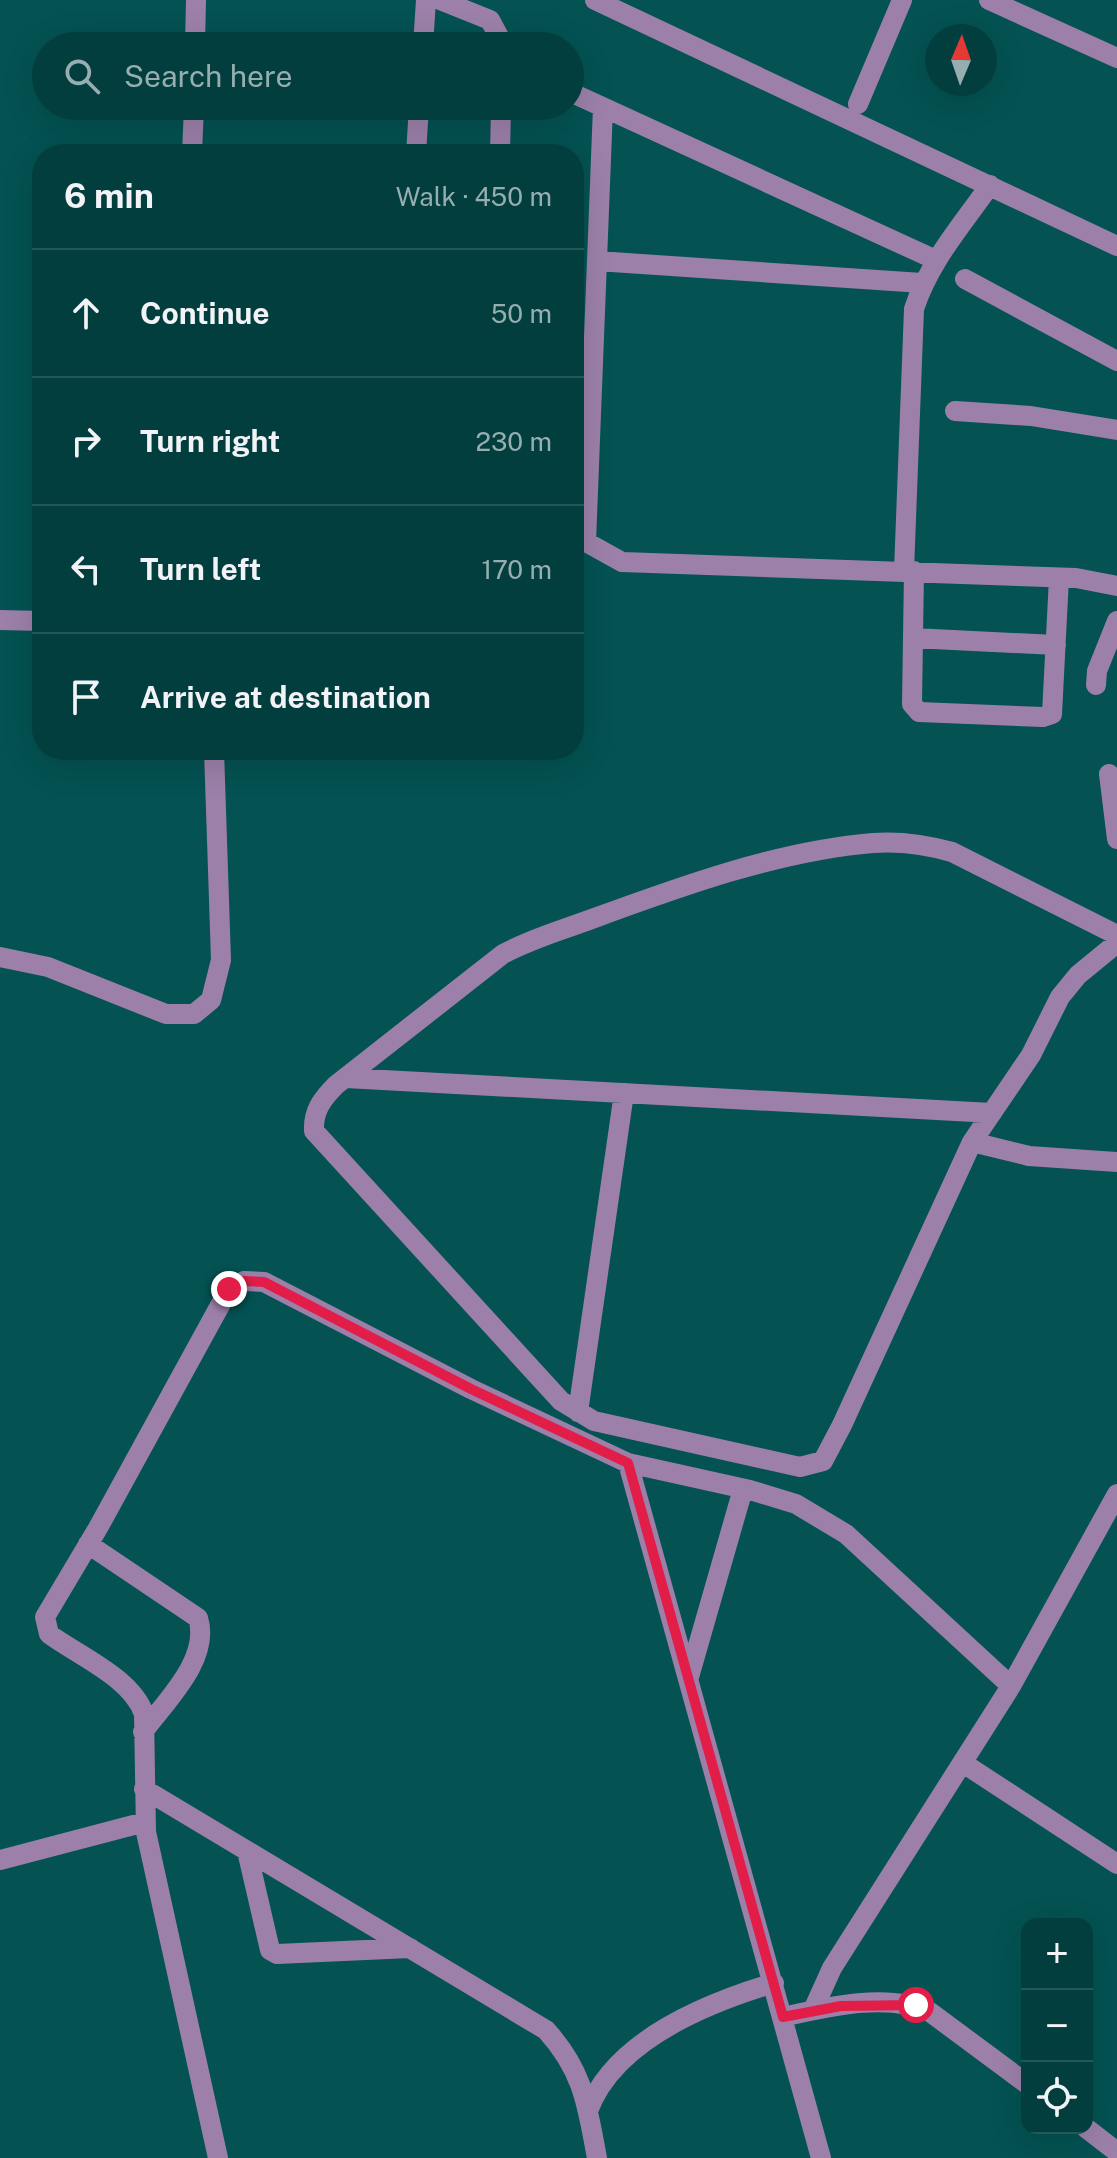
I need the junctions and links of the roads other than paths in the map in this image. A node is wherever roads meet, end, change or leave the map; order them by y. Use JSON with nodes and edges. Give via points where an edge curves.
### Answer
{"nodes":[{"id":1,"x":196,"y":0,"type":"edge"},
{"id":2,"x":426,"y":0,"type":"edge"},
{"id":3,"x":440,"y":0,"type":"edge"},
{"id":4,"x":595,"y":0,"type":"edge"},
{"id":5,"x":902,"y":0,"type":"edge"},
{"id":6,"x":989,"y":0,"type":"edge"},
{"id":7,"x":195,"y":32,"type":"edge"},
{"id":8,"x":424,"y":32,"type":"edge"},
{"id":9,"x":496,"y":32,"type":"edge"},
{"id":10,"x":1117,"y":58,"type":"edge"},
{"id":11,"x":584,"y":98,"type":"edge"},
{"id":12,"x":858,"y":104,"type":"dead end"},
{"id":13,"x":603,"y":107,"type":"junction"},
{"id":14,"x":193,"y":120,"type":"edge"},
{"id":15,"x":418,"y":120,"type":"edge"},
{"id":16,"x":501,"y":120,"type":"edge"},
{"id":17,"x":192,"y":144,"type":"edge"},
{"id":18,"x":417,"y":144,"type":"edge"},
{"id":19,"x":500,"y":144,"type":"edge"},
{"id":20,"x":990,"y":185,"type":"junction"},
{"id":21,"x":1117,"y":246,"type":"edge"},
{"id":22,"x":936,"y":260,"type":"junction"},
{"id":23,"x":597,"y":261,"type":"junction"},
{"id":24,"x":965,"y":279,"type":"dead end"},
{"id":25,"x":922,"y":283,"type":"junction"},
{"id":26,"x":1117,"y":361,"type":"edge"},
{"id":27,"x":955,"y":411,"type":"dead end"},
{"id":28,"x":1117,"y":430,"type":"edge"},
{"id":29,"x":584,"y":475,"type":"edge"},
{"id":30,"x":584,"y":543,"type":"edge"},
{"id":31,"x":909,"y":571,"type":"junction"},
{"id":32,"x":1059,"y":578,"type":"junction"},
{"id":33,"x":1117,"y":586,"type":"edge"},
{"id":34,"x":0,"y":620,"type":"edge"},
{"id":35,"x":32,"y":621,"type":"edge"},
{"id":36,"x":1117,"y":621,"type":"edge"},
{"id":37,"x":913,"y":638,"type":"junction"},
{"id":38,"x":1056,"y":645,"type":"junction"},
{"id":39,"x":1096,"y":685,"type":"dead end"},
{"id":40,"x":214,"y":760,"type":"edge"},
{"id":41,"x":1109,"y":774,"type":"dead end"},
{"id":42,"x":1117,"y":839,"type":"edge"},
{"id":43,"x":1117,"y":935,"type":"edge"},
{"id":44,"x":1117,"y":943,"type":"edge"},
{"id":45,"x":0,"y":957,"type":"edge"},
{"id":46,"x":346,"y":1078,"type":"junction"},
{"id":47,"x":624,"y":1093,"type":"junction"},
{"id":48,"x":992,"y":1113,"type":"junction"},
{"id":49,"x":972,"y":1142,"type":"junction"},
{"id":50,"x":1117,"y":1162,"type":"edge"},
{"id":51,"x":578,"y":1412,"type":"junction"},
{"id":52,"x":628,"y":1463,"type":"junction"},
{"id":53,"x":743,"y":1489,"type":"junction"},
{"id":54,"x":1117,"y":1494,"type":"edge"},
{"id":55,"x":88,"y":1544,"type":"junction"},
{"id":56,"x":689,"y":1677,"type":"junction"},
{"id":57,"x":1011,"y":1686,"type":"junction"},
{"id":58,"x":143,"y":1733,"type":"junction"},
{"id":59,"x":963,"y":1763,"type":"junction"},
{"id":60,"x":144,"y":1789,"type":"junction"},
{"id":61,"x":145,"y":1822,"type":"junction"},
{"id":62,"x":247,"y":1851,"type":"junction"},
{"id":63,"x":0,"y":1860,"type":"edge"},
{"id":64,"x":1117,"y":1864,"type":"edge"},
{"id":65,"x":410,"y":1948,"type":"junction"},
{"id":66,"x":774,"y":1983,"type":"junction"},
{"id":67,"x":813,"y":2010,"type":"junction"},
{"id":68,"x":783,"y":2017,"type":"junction"},
{"id":69,"x":1021,"y":2080,"type":"edge"},
{"id":70,"x":588,"y":2111,"type":"junction"},
{"id":71,"x":1093,"y":2133,"type":"edge"},
{"id":72,"x":1117,"y":2152,"type":"edge"},
{"id":73,"x":218,"y":2158,"type":"edge"},
{"id":74,"x":597,"y":2158,"type":"edge"},
{"id":75,"x":821,"y":2158,"type":"edge"}],
"edges":[{"from":1,"to":7,"type":"street"},
{"from":2,"to":8,"type":"street"},
{"from":3,"to":9,"type":"street","via":[[490,20]]},
{"from":4,"to":20,"type":"street"},
{"from":5,"to":12,"type":"street"},
{"from":6,"to":10,"type":"street"},
{"from":11,"to":13,"type":"street"},
{"from":13,"to":22,"type":"street"},
{"from":13,"to":23,"type":"street"},
{"from":14,"to":17,"type":"street"},
{"from":15,"to":18,"type":"street"},
{"from":16,"to":19,"type":"street"},
{"from":20,"to":21,"type":"street"},
{"from":20,"to":22,"type":"street"},
{"from":22,"to":25,"type":"street"},
{"from":23,"to":25,"type":"street"},
{"from":23,"to":29,"type":"street"},
{"from":24,"to":26,"type":"street"},
{"from":25,"to":31,"type":"street","via":[[914,309]]},
{"from":27,"to":28,"type":"street"},
{"from":30,"to":31,"type":"street","via":[[622,562]]},
{"from":31,"to":32,"type":"street"},
{"from":31,"to":37,"type":"street"},
{"from":32,"to":33,"type":"street"},
{"from":32,"to":38,"type":"street"},
{"from":34,"to":35,"type":"street"},
{"from":36,"to":39,"type":"street"},
{"from":37,"to":38,"type":"street"},
{"from":37,"to":38,"type":"street","via":[[912,704],[919,712],[1052,714]]},
{"from":40,"to":45,"type":"street","via":[[221,960],[218,981],[204,1008],[194,1014],[166,1014],[48,967]]},
{"from":41,"to":42,"type":"street"},
{"from":43,"to":46,"type":"street","via":[[952,852],[903,843],[845,846],[673,891],[527,941],[484,966]]},
{"from":44,"to":48,"type":"street","via":[[1060,997],[1031,1055]]},
{"from":46,"to":47,"type":"street"},
{"from":46,"to":51,"type":"street","via":[[322,1099],[314,1131],[561,1401]]},
{"from":47,"to":48,"type":"street"},
{"from":47,"to":51,"type":"street"},
{"from":48,"to":49,"type":"street"},
{"from":49,"to":50,"type":"street","via":[[1029,1156]]},
{"from":49,"to":51,"type":"street","via":[[823,1461],[800,1467],[594,1421]]},
{"from":52,"to":53,"type":"street"},
{"from":52,"to":55,"type":"street","via":[[264,1282],[244,1281],[229,1289],[217,1306]]},
{"from":52,"to":56,"type":"street"},
{"from":53,"to":56,"type":"street"},
{"from":53,"to":57,"type":"street","via":[[796,1504],[846,1534]]},
{"from":54,"to":57,"type":"street"},
{"from":55,"to":58,"type":"street","via":[[45,1617],[49,1634],[140,1702]]},
{"from":55,"to":58,"type":"street","via":[[198,1618],[202,1631],[188,1672]]},
{"from":56,"to":66,"type":"street"},
{"from":57,"to":59,"type":"street"},
{"from":58,"to":60,"type":"street"},
{"from":59,"to":64,"type":"street"},
{"from":59,"to":67,"type":"street","via":[[832,1968]]},
{"from":60,"to":61,"type":"street"},
{"from":60,"to":62,"type":"street"},
{"from":61,"to":63,"type":"street"},
{"from":61,"to":73,"type":"street"},
{"from":62,"to":65,"type":"street"},
{"from":62,"to":65,"type":"street","via":[[270,1950],[277,1954]]},
{"from":65,"to":70,"type":"street","via":[[546,2030],[582,2085]]},
{"from":66,"to":68,"type":"street"},
{"from":66,"to":70,"type":"street","via":[[709,2003],[640,2047],[609,2073]]},
{"from":67,"to":68,"type":"street"},
{"from":67,"to":69,"type":"street","via":[[916,2005]]},
{"from":68,"to":75,"type":"street"},
{"from":70,"to":74,"type":"street"},
{"from":71,"to":72,"type":"street"}]}
